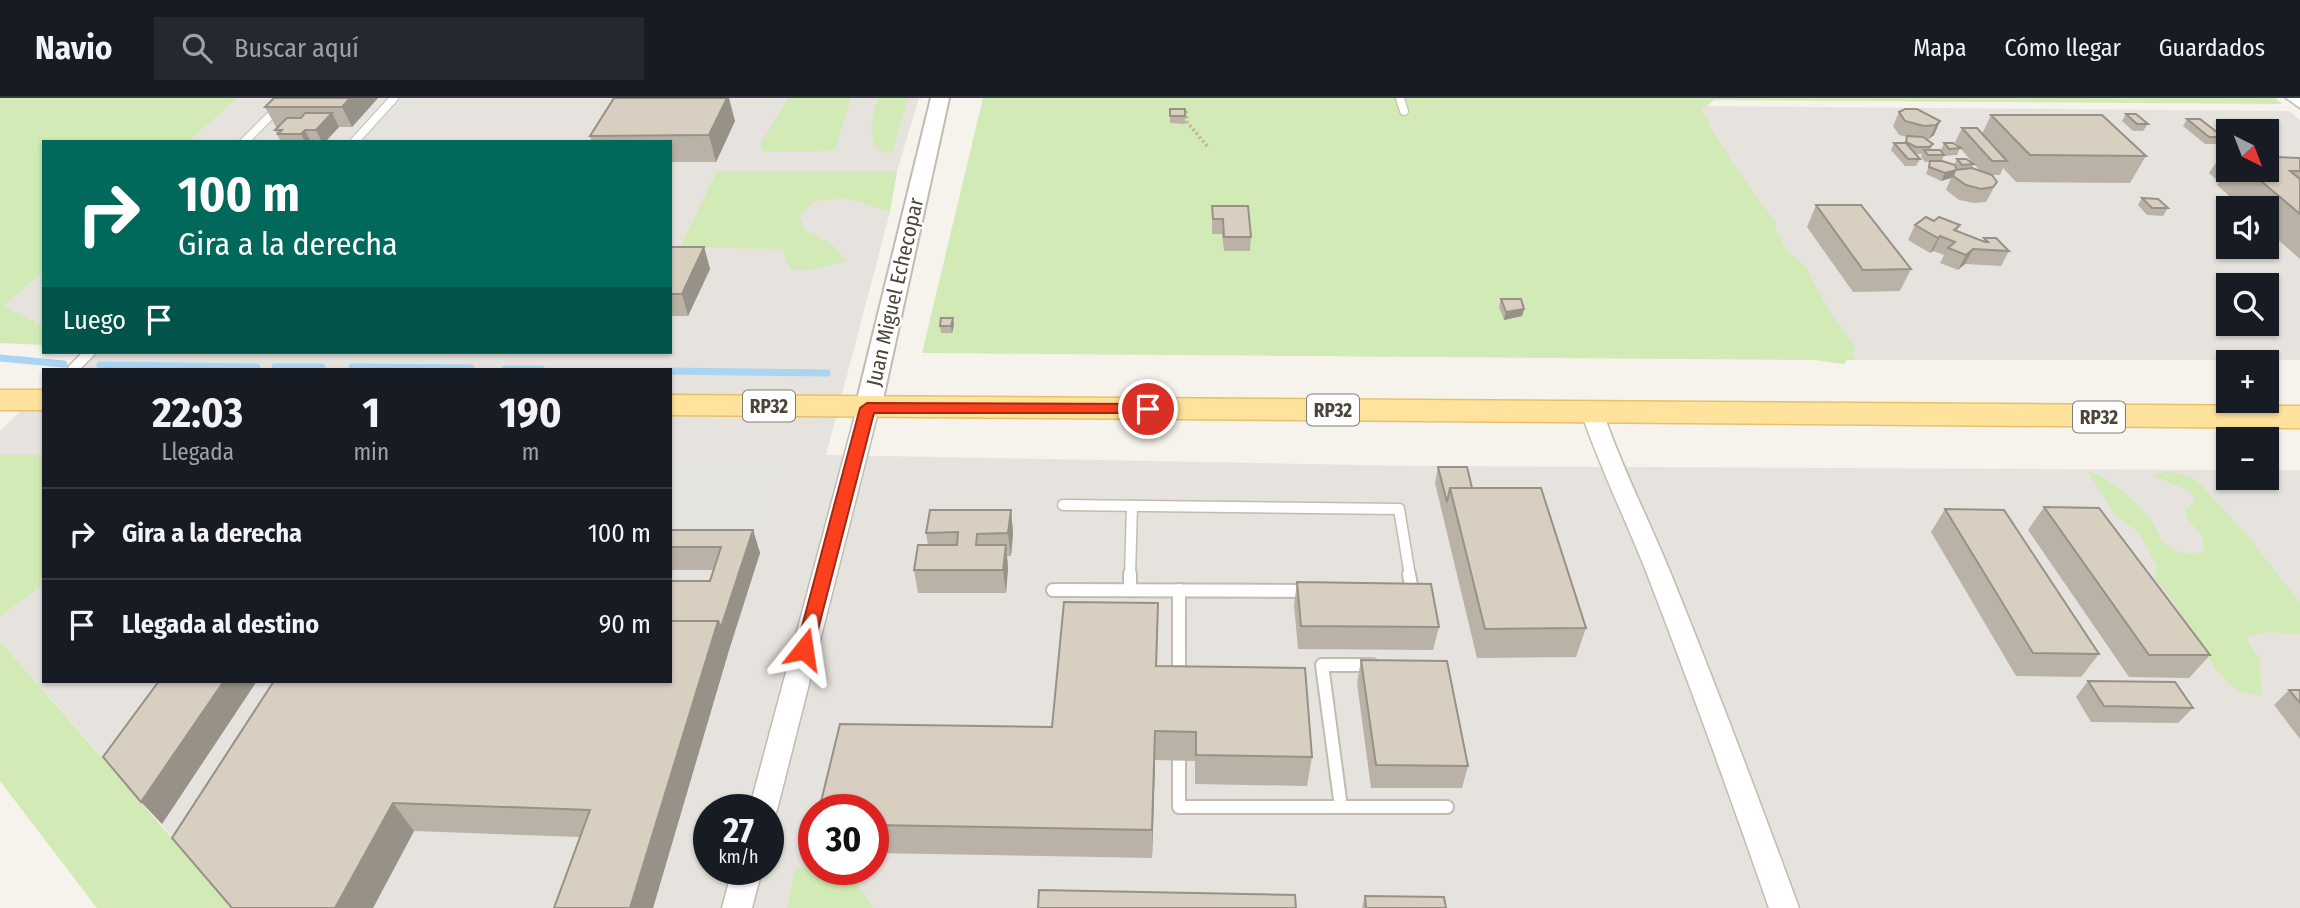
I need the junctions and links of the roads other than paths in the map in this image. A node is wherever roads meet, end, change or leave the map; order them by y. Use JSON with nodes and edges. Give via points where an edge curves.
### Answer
{"nodes":[{"id":1,"x":394,"y":98,"type":"edge"},
{"id":2,"x":940,"y":98,"type":"edge"},
{"id":3,"x":1400,"y":98,"type":"edge"},
{"id":4,"x":2294,"y":98,"type":"edge"},
{"id":5,"x":2300,"y":103,"type":"edge"},
{"id":6,"x":282,"y":104,"type":"edge"},
{"id":7,"x":1404,"y":111,"type":"dead end"},
{"id":8,"x":246,"y":140,"type":"edge"},
{"id":9,"x":356,"y":140,"type":"edge"},
{"id":10,"x":88,"y":354,"type":"edge"},
{"id":11,"x":74,"y":368,"type":"edge"},
{"id":12,"x":0,"y":400,"type":"edge"},
{"id":13,"x":42,"y":400,"type":"edge"},
{"id":14,"x":672,"y":405,"type":"edge"},
{"id":15,"x":867,"y":408,"type":"junction"},
{"id":16,"x":1592,"y":412,"type":"junction"},
{"id":17,"x":2300,"y":417,"type":"edge"},
{"id":18,"x":1063,"y":505,"type":"dead end"},
{"id":19,"x":1132,"y":506,"type":"junction"},
{"id":20,"x":1054,"y":590,"type":"dead end"},
{"id":21,"x":1130,"y":590,"type":"junction"},
{"id":22,"x":1179,"y":590,"type":"junction"},
{"id":23,"x":1316,"y":591,"type":"edge"},
{"id":24,"x":1398,"y":591,"type":"edge"},
{"id":25,"x":1386,"y":665,"type":"edge"},
{"id":26,"x":1179,"y":696,"type":"edge"},
{"id":27,"x":1179,"y":761,"type":"dead end"},
{"id":28,"x":766,"y":794,"type":"edge"},
{"id":29,"x":1341,"y":807,"type":"junction"},
{"id":30,"x":1447,"y":807,"type":"dead end"},
{"id":31,"x":743,"y":885,"type":"edge"},
{"id":32,"x":737,"y":908,"type":"edge"},
{"id":33,"x":1784,"y":908,"type":"edge"}],
"edges":[{"from":1,"to":9,"type":"lane"},
{"from":2,"to":15,"type":"street","name":"Juan Miguel Echecopar"},
{"from":3,"to":7,"type":"lane"},
{"from":4,"to":5,"type":"street"},
{"from":6,"to":8,"type":"lane"},
{"from":10,"to":11,"type":"lane"},
{"from":12,"to":13,"type":"main road"},
{"from":14,"to":15,"type":"main road","number":"RP32"},
{"from":15,"to":16,"type":"main road","number":"RP32"},
{"from":15,"to":28,"type":"street","name":"Juan Miguel Echecopar"},
{"from":16,"to":17,"type":"main road","number":"RP32"},
{"from":16,"to":33,"type":"street","via":[[1719,726]]},
{"from":18,"to":19,"type":"lane"},
{"from":19,"to":21,"type":"lane"},
{"from":19,"to":24,"type":"lane","via":[[1399,509],[1412,591]]},
{"from":20,"to":21,"type":"lane"},
{"from":21,"to":22,"type":"lane"},
{"from":22,"to":23,"type":"lane"},
{"from":22,"to":26,"type":"lane"},
{"from":25,"to":29,"type":"lane","via":[[1322,665]]},
{"from":27,"to":29,"type":"lane","via":[[1179,807]]},
{"from":29,"to":30,"type":"lane"},
{"from":31,"to":32,"type":"street"}]}
